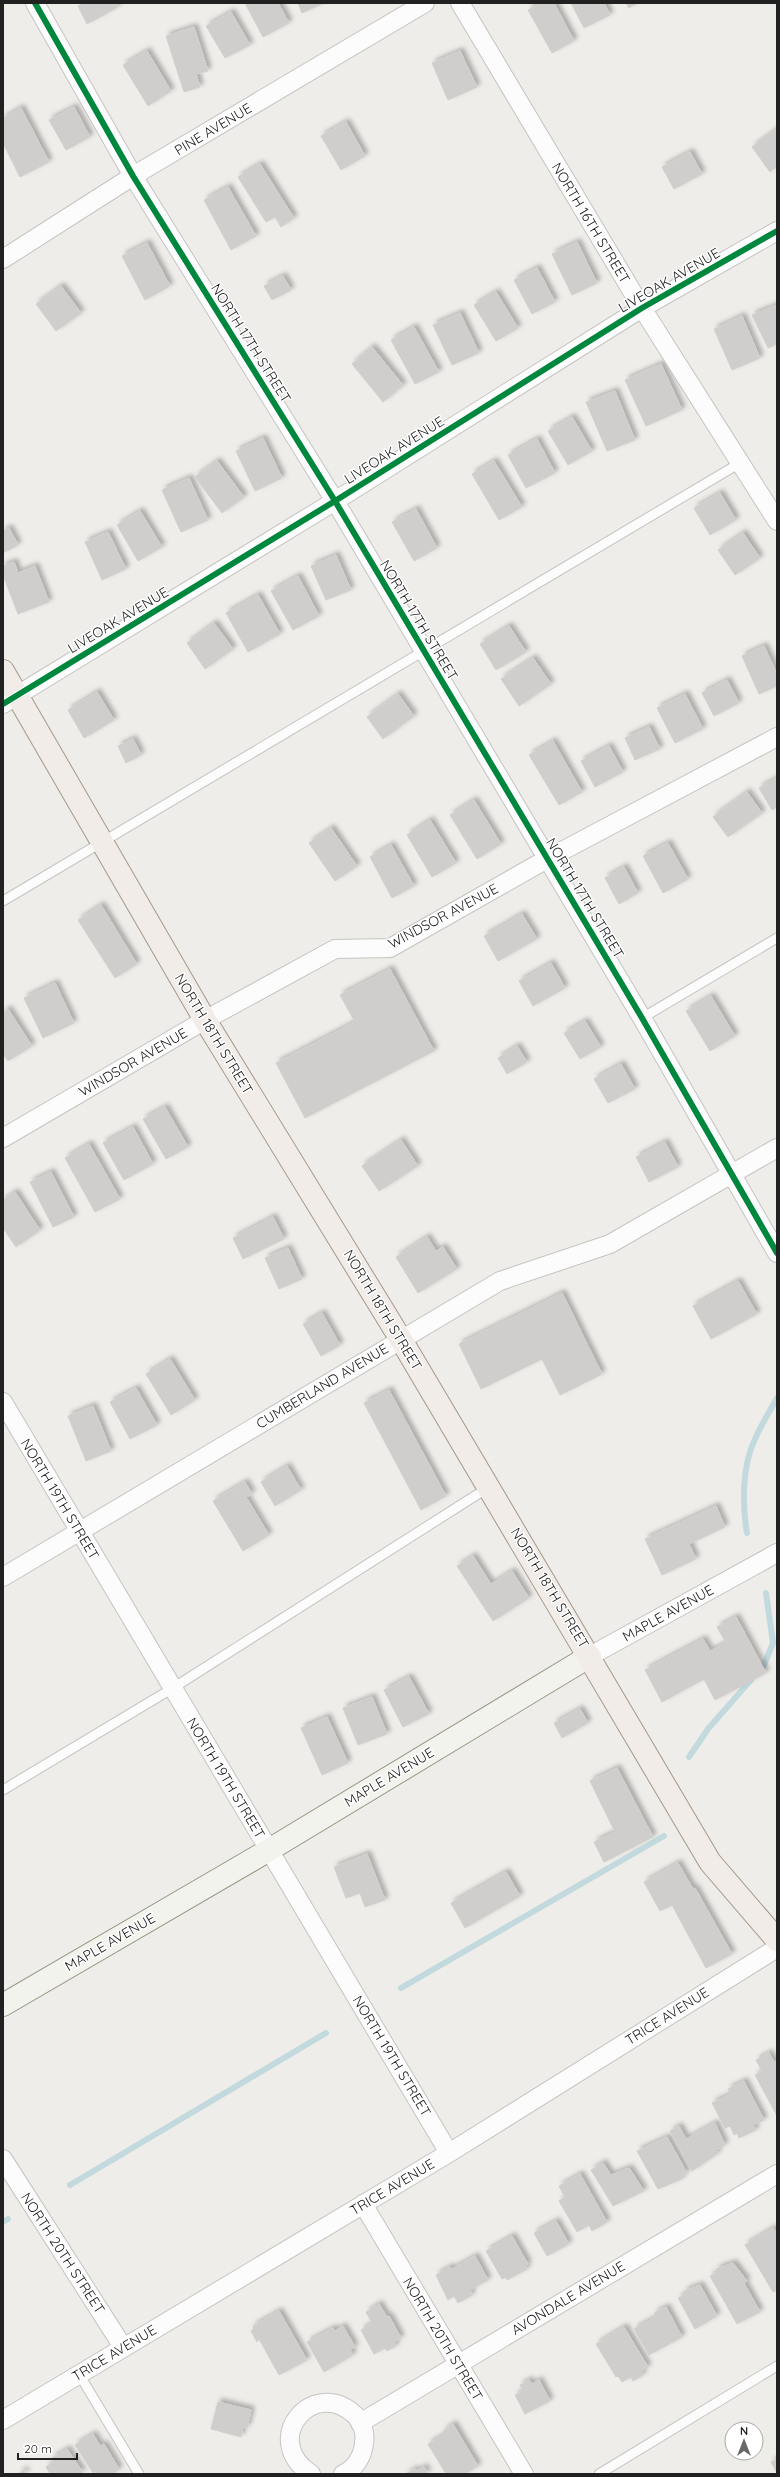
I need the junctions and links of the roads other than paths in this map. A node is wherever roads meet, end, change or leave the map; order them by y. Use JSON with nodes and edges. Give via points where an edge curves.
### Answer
{"nodes":[{"id":1,"x":35,"y":3,"type":"edge"},
{"id":2,"x":425,"y":3,"type":"edge"},
{"id":3,"x":460,"y":3,"type":"edge"},
{"id":4,"x":133,"y":176,"type":"junction"},
{"id":5,"x":777,"y":231,"type":"edge"},
{"id":6,"x":3,"y":259,"type":"edge"},
{"id":7,"x":642,"y":308,"type":"junction"},
{"id":8,"x":740,"y":463,"type":"junction"},
{"id":9,"x":335,"y":501,"type":"junction"},
{"id":10,"x":777,"y":521,"type":"edge"},
{"id":11,"x":424,"y":652,"type":"junction"},
{"id":12,"x":3,"y":671,"type":"edge"},
{"id":13,"x":10,"y":699,"type":"edge"},
{"id":14,"x":777,"y":737,"type":"edge"},
{"id":15,"x":103,"y":843,"type":"junction"},
{"id":16,"x":547,"y":859,"type":"junction"},
{"id":17,"x":3,"y":901,"type":"edge"},
{"id":18,"x":777,"y":938,"type":"edge"},
{"id":19,"x":642,"y":1018,"type":"junction"},
{"id":20,"x":205,"y":1020,"type":"junction"},
{"id":21,"x":3,"y":1138,"type":"edge"},
{"id":22,"x":777,"y":1148,"type":"edge"},
{"id":23,"x":733,"y":1174,"type":"junction"},
{"id":24,"x":777,"y":1253,"type":"edge"},
{"id":25,"x":400,"y":1338,"type":"junction"},
{"id":26,"x":3,"y":1402,"type":"edge"},
{"id":27,"x":489,"y":1487,"type":"junction"},
{"id":28,"x":80,"y":1532,"type":"junction"},
{"id":29,"x":777,"y":1552,"type":"edge"},
{"id":30,"x":3,"y":1577,"type":"edge"},
{"id":31,"x":590,"y":1656,"type":"junction"},
{"id":32,"x":173,"y":1688,"type":"junction"},
{"id":33,"x":3,"y":1790,"type":"edge"},
{"id":34,"x":269,"y":1850,"type":"junction"},
{"id":35,"x":777,"y":1940,"type":"edge"},
{"id":36,"x":777,"y":1948,"type":"edge"},
{"id":37,"x":3,"y":2004,"type":"edge"},
{"id":38,"x":449,"y":2153,"type":"junction"},
{"id":39,"x":3,"y":2159,"type":"edge"},
{"id":40,"x":777,"y":2174,"type":"edge"},
{"id":41,"x":363,"y":2204,"type":"junction"},
{"id":42,"x":123,"y":2347,"type":"junction"},
{"id":43,"x":458,"y":2364,"type":"junction"},
{"id":44,"x":777,"y":2366,"type":"edge"},
{"id":45,"x":79,"y":2374,"type":"junction"},
{"id":46,"x":3,"y":2420,"type":"edge"},
{"id":47,"x":360,"y":2422,"type":"junction"},
{"id":48,"x":139,"y":2474,"type":"edge"},
{"id":49,"x":310,"y":2474,"type":"edge"},
{"id":50,"x":342,"y":2474,"type":"edge"},
{"id":51,"x":524,"y":2474,"type":"edge"},
{"id":52,"x":599,"y":2474,"type":"edge"}],
"edges":[{"from":1,"to":4,"type":"street","name":"NORTH 17TH STREET"},
{"from":2,"to":4,"type":"street","name":"PINE AVENUE"},
{"from":3,"to":7,"type":"street","name":"NORTH 16TH STREET"},
{"from":4,"to":6,"type":"street","name":"PINE AVENUE"},
{"from":4,"to":9,"type":"street","name":"NORTH 17TH STREET"},
{"from":5,"to":7,"type":"street","name":"LIVEOAK AVENUE"},
{"from":7,"to":8,"type":"street","name":"NORTH 16TH STREET"},
{"from":7,"to":9,"type":"street","name":"LIVEOAK AVENUE"},
{"from":8,"to":10,"type":"street","name":"NORTH 16TH STREET"},
{"from":8,"to":11,"type":"lane"},
{"from":9,"to":11,"type":"street","name":"NORTH 17TH STREET"},
{"from":9,"to":13,"type":"street","name":"LIVEOAK AVENUE"},
{"from":11,"to":15,"type":"lane"},
{"from":11,"to":16,"type":"street","name":"NORTH 17TH STREET"},
{"from":12,"to":13,"type":"main road","name":"NORTH 18TH STREET"},
{"from":13,"to":15,"type":"main road","name":"NORTH 18TH STREET"},
{"from":14,"to":16,"type":"street","name":"WINDSOR AVENUE"},
{"from":15,"to":17,"type":"lane"},
{"from":15,"to":20,"type":"main road","name":"NORTH 18TH STREET"},
{"from":16,"to":19,"type":"street","name":"NORTH 17TH STREET"},
{"from":16,"to":20,"type":"street","name":"WINDSOR AVENUE","via":[[390,948],[335,949]]},
{"from":18,"to":19,"type":"lane"},
{"from":19,"to":23,"type":"street","name":"NORTH 17TH STREET"},
{"from":20,"to":21,"type":"street","name":"WINDSOR AVENUE"},
{"from":20,"to":25,"type":"main road","name":"NORTH 18TH STREET"},
{"from":22,"to":23,"type":"street","name":"CUMBERLAND AVENUE"},
{"from":23,"to":24,"type":"street","name":"NORTH 17TH STREET"},
{"from":23,"to":25,"type":"street","name":"CUMBERLAND AVENUE","via":[[610,1244],[500,1281]]},
{"from":25,"to":27,"type":"main road","name":"NORTH 18TH STREET"},
{"from":25,"to":28,"type":"street","name":"CUMBERLAND AVENUE"},
{"from":26,"to":28,"type":"street","name":"NORTH 19TH STREET"},
{"from":27,"to":31,"type":"main road","name":"NORTH 18TH STREET"},
{"from":27,"to":32,"type":"lane"},
{"from":28,"to":30,"type":"street","name":"CUMBERLAND AVENUE"},
{"from":28,"to":32,"type":"street","name":"NORTH 19TH STREET"},
{"from":29,"to":31,"type":"street","name":"MAPLE AVENUE"},
{"from":31,"to":34,"type":"street","name":"MAPLE AVENUE"},
{"from":31,"to":35,"type":"main road","name":"NORTH 18TH STREET","via":[[710,1862]]},
{"from":32,"to":33,"type":"lane"},
{"from":32,"to":34,"type":"street","name":"NORTH 19TH STREET"},
{"from":34,"to":37,"type":"street","name":"MAPLE AVENUE"},
{"from":34,"to":38,"type":"street","name":"NORTH 19TH STREET"},
{"from":36,"to":38,"type":"street","name":"TRICE AVENUE"},
{"from":38,"to":41,"type":"street","name":"TRICE AVENUE"},
{"from":39,"to":42,"type":"street","name":"NORTH 20TH STREET"},
{"from":40,"to":43,"type":"street","name":"AVONDALE AVENUE"},
{"from":41,"to":42,"type":"street","name":"TRICE AVENUE"},
{"from":41,"to":43,"type":"street","name":"NORTH 20TH STREET"},
{"from":42,"to":45,"type":"street","name":"TRICE AVENUE"},
{"from":43,"to":47,"type":"street","name":"AVONDALE AVENUE"},
{"from":43,"to":51,"type":"street","name":"NORTH 20TH STREET"},
{"from":44,"to":52,"type":"lane"},
{"from":45,"to":46,"type":"street","name":"TRICE AVENUE"},
{"from":45,"to":48,"type":"lane"},
{"from":47,"to":49,"type":"street","via":[[348,2409],[337,2403],[324,2402],[312,2405],[302,2412],[289,2434],[289,2446],[294,2458]]},
{"from":47,"to":50,"type":"street","via":[[365,2440],[363,2452],[357,2463]]}]}
